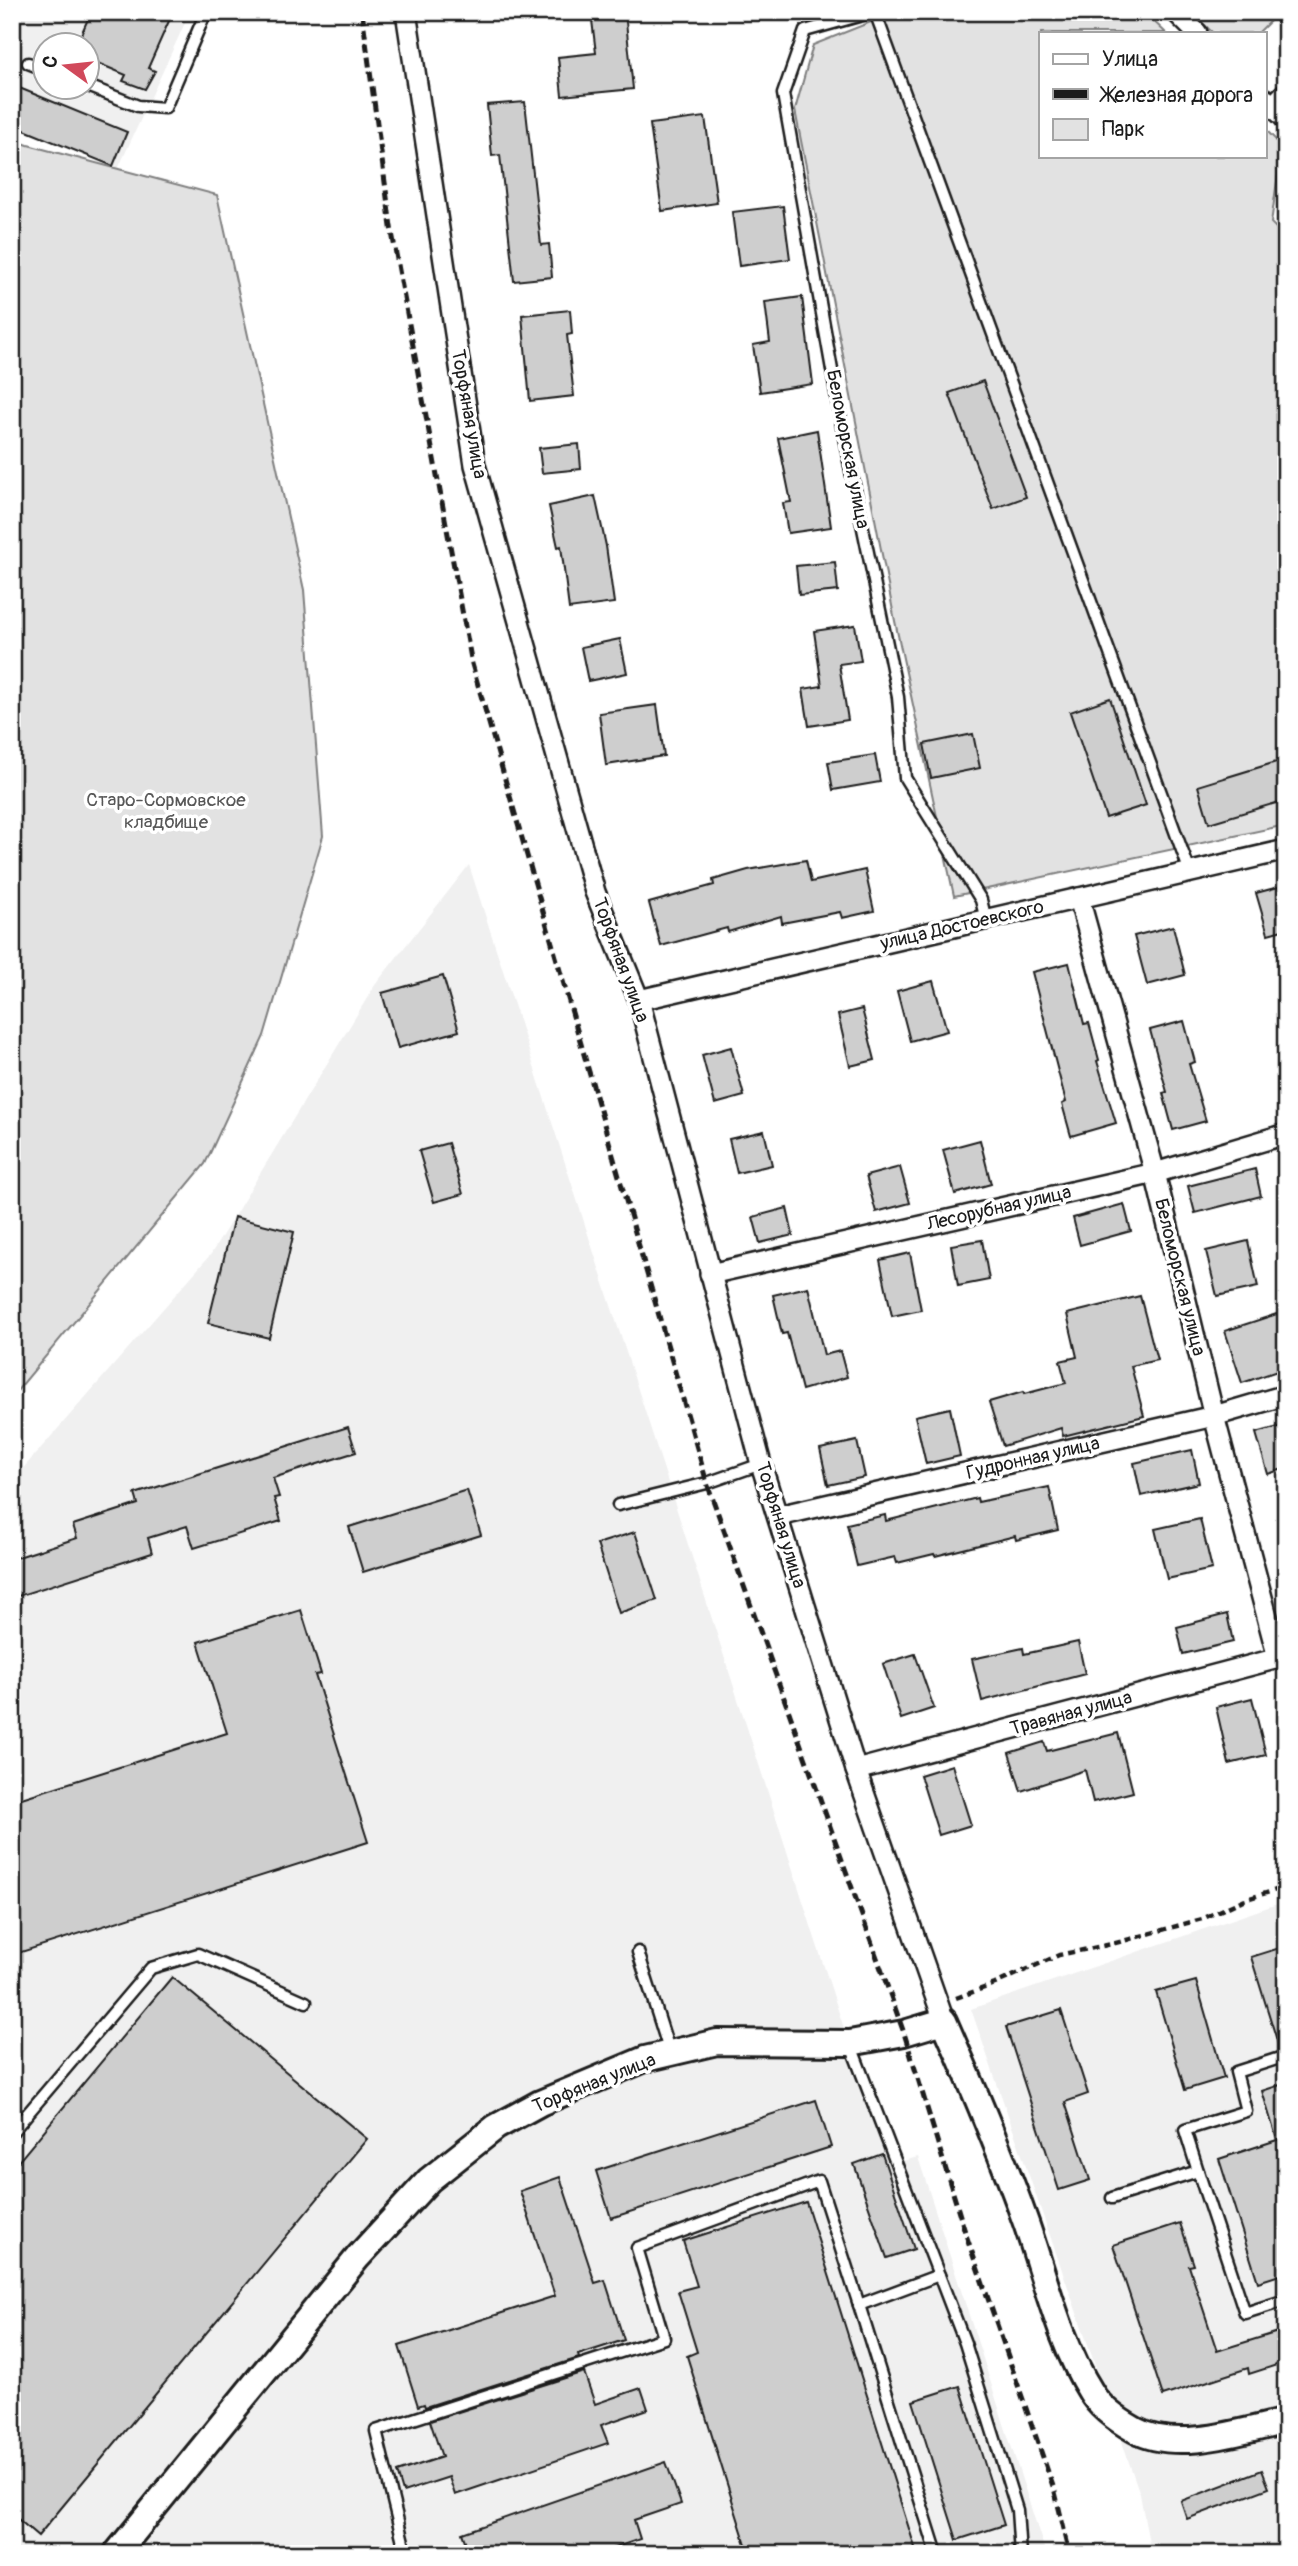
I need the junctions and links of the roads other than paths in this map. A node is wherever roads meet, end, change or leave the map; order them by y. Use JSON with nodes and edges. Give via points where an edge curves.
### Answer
{"nodes":[{"id":1,"x":206,"y":12,"type":"edge"},
{"id":2,"x":406,"y":12,"type":"edge"},
{"id":3,"x":874,"y":12,"type":"edge"},
{"id":4,"x":1176,"y":12,"type":"edge"},
{"id":5,"x":1196,"y":32,"type":"edge"},
{"id":6,"x":28,"y":63,"type":"dead end"},
{"id":7,"x":32,"y":65,"type":"edge"},
{"id":8,"x":1286,"y":86,"type":"edge"},
{"id":9,"x":102,"y":92,"type":"edge"},
{"id":10,"x":1267,"y":101,"type":"edge"},
{"id":11,"x":1286,"y":119,"type":"edge"},
{"id":12,"x":1286,"y":850,"type":"edge"},
{"id":13,"x":1190,"y":872,"type":"junction"},
{"id":14,"x":1079,"y":898,"type":"junction"},
{"id":15,"x":986,"y":920,"type":"junction"},
{"id":16,"x":639,"y":1000,"type":"junction"},
{"id":17,"x":1286,"y":1134,"type":"edge"},
{"id":18,"x":1155,"y":1173,"type":"junction"},
{"id":19,"x":710,"y":1274,"type":"junction"},
{"id":20,"x":1286,"y":1395,"type":"edge"},
{"id":21,"x":1214,"y":1416,"type":"junction"},
{"id":22,"x":761,"y":1464,"type":"junction"},
{"id":23,"x":618,"y":1505,"type":"dead end"},
{"id":24,"x":778,"y":1516,"type":"junction"},
{"id":25,"x":1282,"y":1657,"type":"edge"},
{"id":26,"x":856,"y":1770,"type":"junction"},
{"id":27,"x":638,"y":1952,"type":"dead end"},
{"id":28,"x":306,"y":2002,"type":"dead end"},
{"id":29,"x":941,"y":2012,"type":"junction"},
{"id":30,"x":850,"y":2043,"type":"junction"},
{"id":31,"x":670,"y":2053,"type":"junction"},
{"id":32,"x":1286,"y":2056,"type":"edge"},
{"id":33,"x":12,"y":2132,"type":"edge"},
{"id":34,"x":1198,"y":2171,"type":"junction"},
{"id":35,"x":1112,"y":2198,"type":"dead end"},
{"id":36,"x":939,"y":2275,"type":"junction"},
{"id":37,"x":1286,"y":2300,"type":"edge"},
{"id":38,"x":859,"y":2305,"type":"junction"},
{"id":39,"x":1286,"y":2421,"type":"edge"},
{"id":40,"x":116,"y":2554,"type":"edge"},
{"id":41,"x":406,"y":2554,"type":"edge"},
{"id":42,"x":937,"y":2554,"type":"edge"},
{"id":43,"x":1020,"y":2554,"type":"edge"}],
"edges":[{"from":1,"to":9,"type":"lane","via":[[165,108],[138,106]]},
{"from":2,"to":16,"type":"street","name":"Торфяная улица","via":[[475,466],[595,892]]},
{"from":3,"to":13,"type":"lane"},
{"from":3,"to":15,"type":"lane","name":"Беломорская улица","via":[[805,31],[783,94],[843,432],[898,697],[905,778],[981,900]]},
{"from":4,"to":5,"type":"street"},
{"from":6,"to":7,"type":"lane"},
{"from":8,"to":10,"type":"lane"},
{"from":10,"to":11,"type":"street"},
{"from":12,"to":13,"type":"street","name":"улица Достоевского"},
{"from":13,"to":14,"type":"street","name":"улица Достоевского"},
{"from":14,"to":15,"type":"street","name":"улица Достоевского"},
{"from":14,"to":18,"type":"street","name":"Беломорская улица"},
{"from":15,"to":16,"type":"street","name":"улица Достоевского"},
{"from":16,"to":19,"type":"street","name":"Торфяная улица"},
{"from":17,"to":18,"type":"street","name":"Лесорубная улица"},
{"from":18,"to":19,"type":"street","name":"Лесорубная улица"},
{"from":18,"to":21,"type":"street","name":"Беломорская улица"},
{"from":19,"to":22,"type":"street","name":"Торфяная улица"},
{"from":20,"to":21,"type":"street","name":"Гудронная улица"},
{"from":21,"to":24,"type":"street","name":"Гудронная улица"},
{"from":21,"to":25,"type":"street","name":"Беломорская улица"},
{"from":22,"to":23,"type":"lane"},
{"from":22,"to":24,"type":"street","name":"Торфяная улица"},
{"from":24,"to":26,"type":"street","name":"Торфяная улица"},
{"from":25,"to":26,"type":"street","name":"Травяная улица"},
{"from":26,"to":29,"type":"street","name":"Торфяная улица"},
{"from":27,"to":31,"type":"lane"},
{"from":28,"to":33,"type":"lane","via":[[198,1954],[151,1968]]},
{"from":29,"to":30,"type":"street","name":"Торфяная улица","via":[[904,2033]]},
{"from":29,"to":39,"type":"street","via":[[1011,2181],[1074,2362],[1093,2395],[1136,2431],[1165,2440],[1197,2439]]},
{"from":30,"to":31,"type":"street","name":"Торфяная улица","via":[[717,2042]]},
{"from":30,"to":36,"type":"lane"},
{"from":31,"to":40,"type":"street","name":"Торфяная улица","via":[[540,2103],[496,2127],[429,2180],[358,2257]]},
{"from":32,"to":34,"type":"lane","via":[[1236,2072],[1246,2110],[1185,2130]]},
{"from":34,"to":35,"type":"lane"},
{"from":34,"to":37,"type":"lane","via":[[1245,2313]]},
{"from":36,"to":38,"type":"lane"},
{"from":36,"to":43,"type":"lane","via":[[1017,2510]]},
{"from":38,"to":41,"type":"lane","via":[[820,2181],[637,2248],[664,2338],[376,2431]]},
{"from":38,"to":42,"type":"lane"}]}
